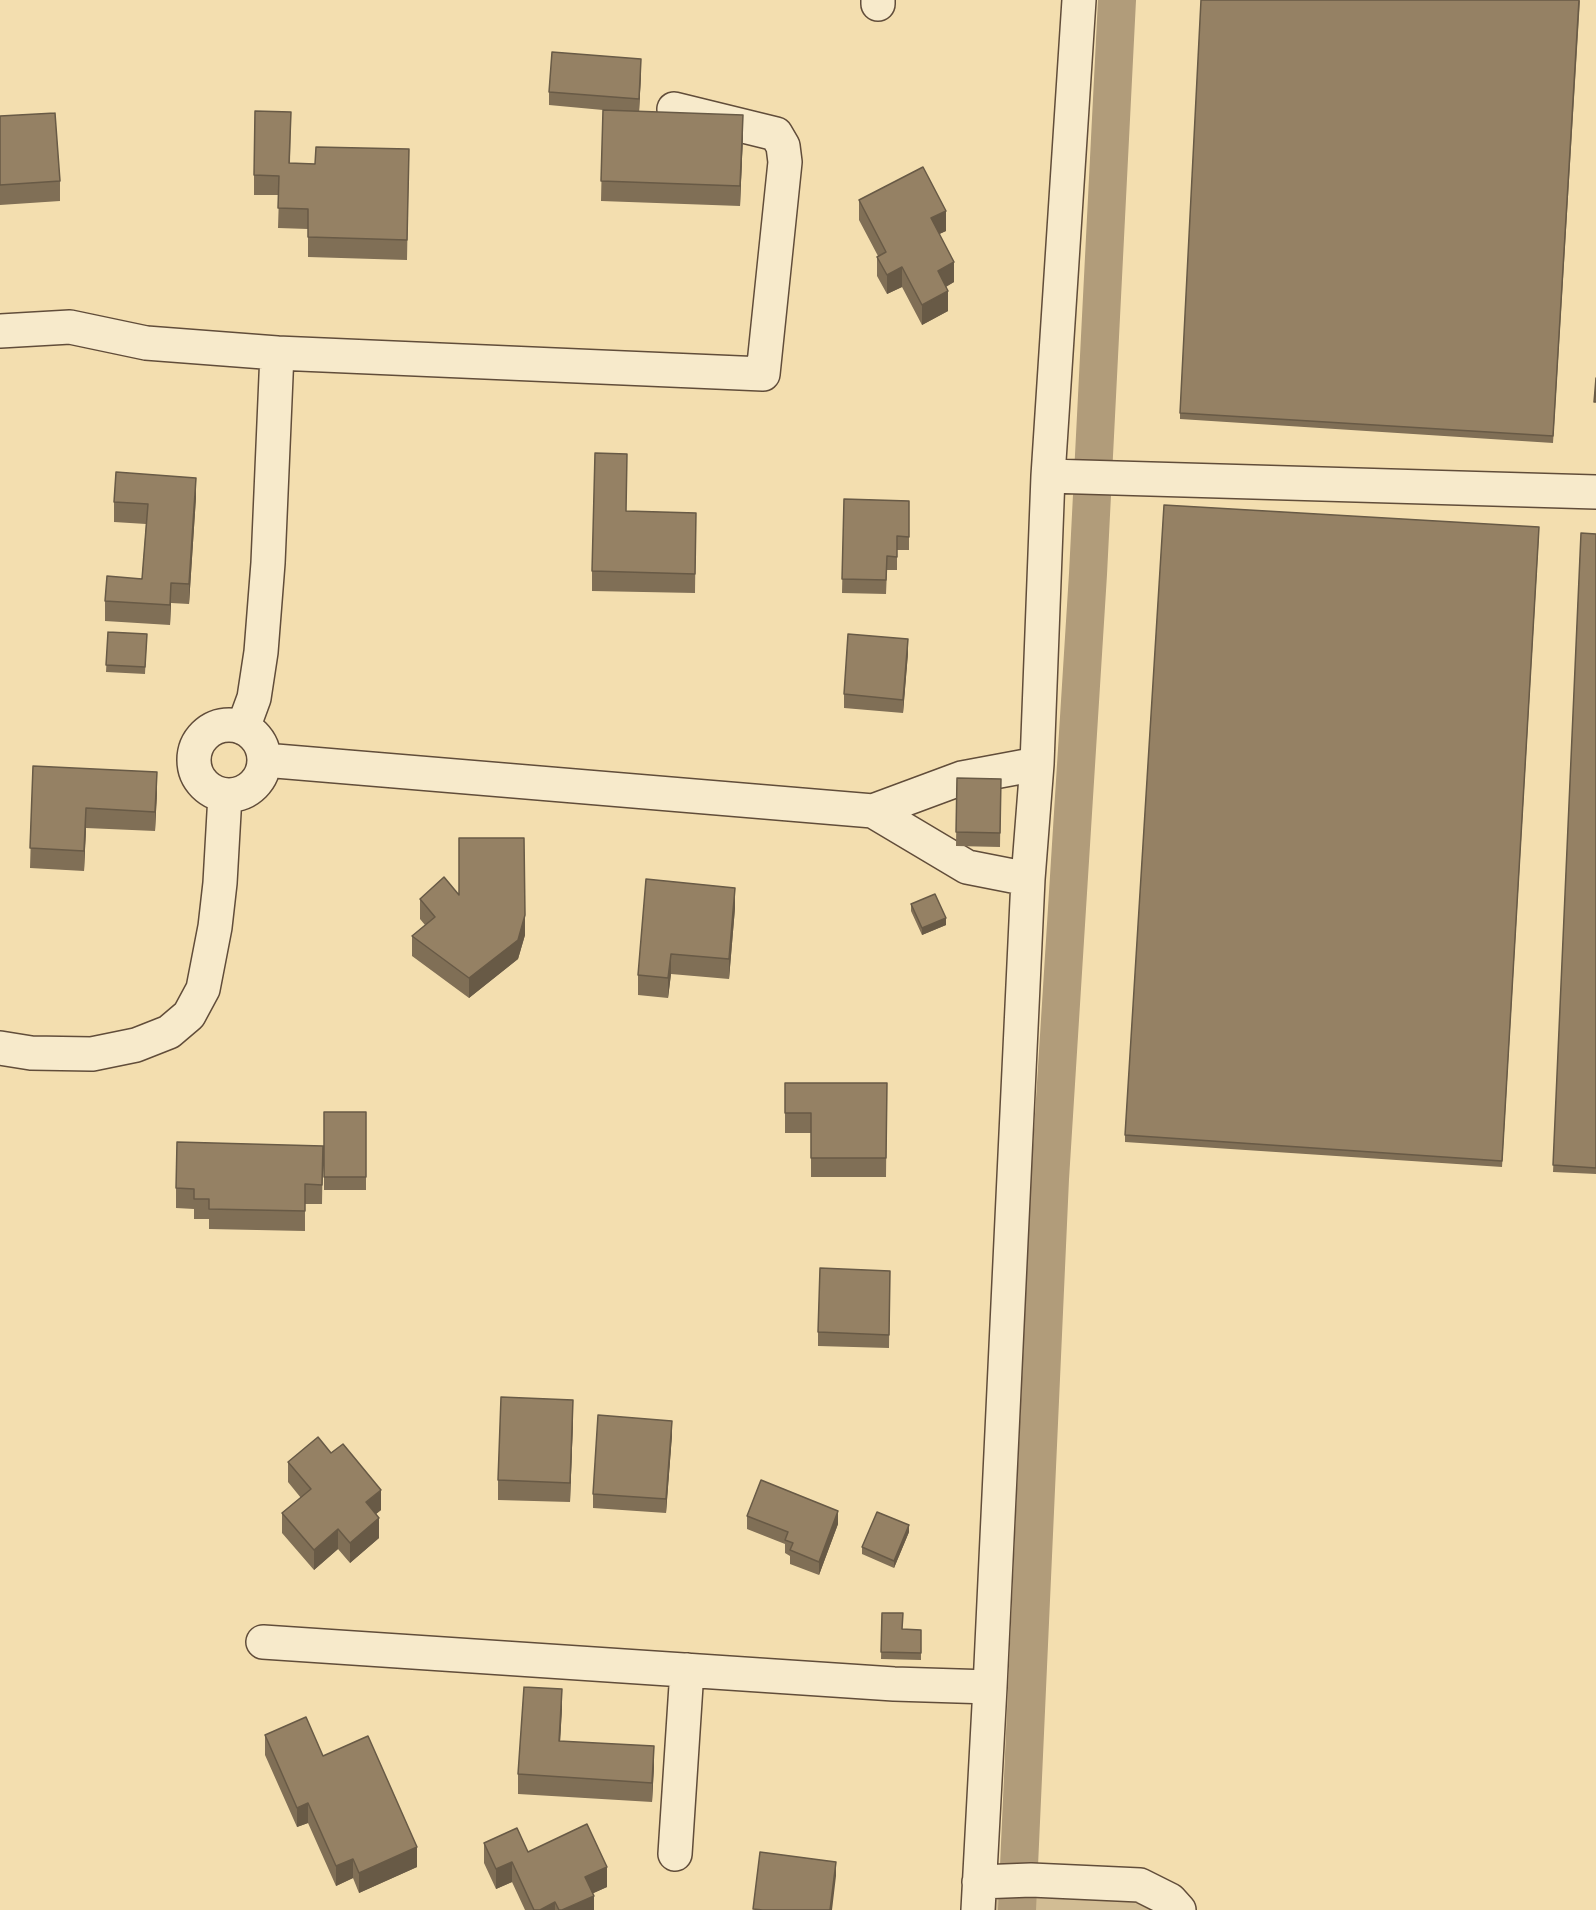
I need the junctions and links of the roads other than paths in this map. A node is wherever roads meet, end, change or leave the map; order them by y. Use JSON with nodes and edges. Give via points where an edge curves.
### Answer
{"nodes":[{"id":1,"x":1079,"y":0,"type":"edge"},
{"id":2,"x":674,"y":109,"type":"dead end"},
{"id":3,"x":0,"y":331,"type":"edge"},
{"id":4,"x":278,"y":353,"type":"junction"},
{"id":5,"x":1048,"y":476,"type":"junction"},
{"id":6,"x":1596,"y":492,"type":"edge"},
{"id":7,"x":243,"y":728,"type":"junction"},
{"id":8,"x":264,"y":760,"type":"junction"},
{"id":9,"x":1037,"y":764,"type":"junction"},
{"id":10,"x":225,"y":795,"type":"junction"},
{"id":11,"x":873,"y":811,"type":"junction"},
{"id":12,"x":1028,"y":879,"type":"junction"},
{"id":13,"x":0,"y":1048,"type":"edge"},
{"id":14,"x":263,"y":1642,"type":"dead end"},
{"id":15,"x":687,"y":1670,"type":"junction"},
{"id":16,"x":990,"y":1687,"type":"junction"},
{"id":17,"x":675,"y":1854,"type":"dead end"},
{"id":18,"x":979,"y":1896,"type":"edge"},
{"id":19,"x":1179,"y":1910,"type":"edge"}],
"edges":[{"from":1,"to":5,"type":"street"},
{"from":2,"to":4,"type":"street","via":[[776,134],[783,146],[785,162],[763,375]]},
{"from":3,"to":4,"type":"street","via":[[70,327],[146,344]]},
{"from":4,"to":7,"type":"street","via":[[261,652],[254,698]]},
{"from":5,"to":6,"type":"street"},
{"from":5,"to":9,"type":"street"},
{"from":7,"to":8,"type":"street","via":[[258,741]]},
{"from":7,"to":10,"type":"street","via":[[218,726],[204,735],[195,750],[197,776],[209,789]]},
{"from":8,"to":10,"type":"street","via":[[259,779],[252,786]]},
{"from":8,"to":11,"type":"street"},
{"from":9,"to":11,"type":"street","via":[[962,778]]},
{"from":9,"to":12,"type":"street"},
{"from":10,"to":13,"type":"street","via":[[215,927],[203,989],[189,1015],[169,1032],[136,1045],[92,1054]]},
{"from":11,"to":12,"type":"street","via":[[967,867]]},
{"from":12,"to":16,"type":"street"},
{"from":14,"to":15,"type":"street"},
{"from":15,"to":16,"type":"street"},
{"from":15,"to":17,"type":"street"},
{"from":16,"to":18,"type":"street"},
{"from":18,"to":19,"type":"street","via":[[1031,1880],[1140,1885],[1170,1900]]}]}
